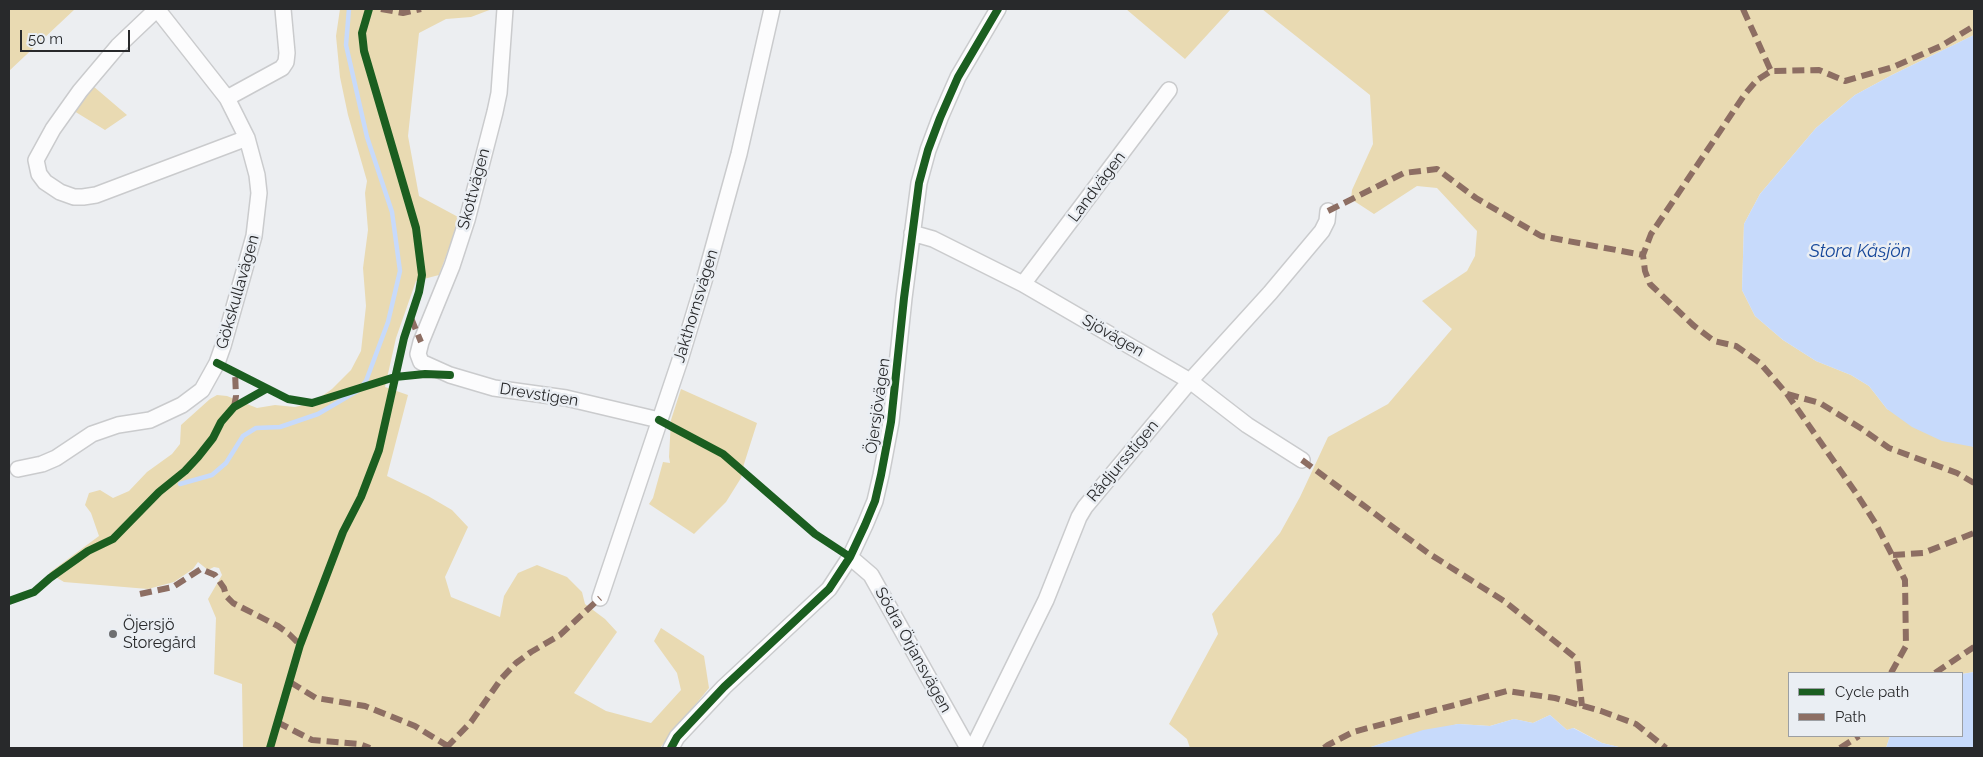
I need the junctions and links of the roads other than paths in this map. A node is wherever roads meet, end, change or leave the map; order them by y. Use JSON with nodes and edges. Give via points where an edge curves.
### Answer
{"nodes":[{"id":1,"x":157,"y":9,"type":"edge"},
{"id":2,"x":283,"y":9,"type":"edge"},
{"id":3,"x":505,"y":9,"type":"edge"},
{"id":4,"x":772,"y":9,"type":"edge"},
{"id":5,"x":998,"y":9,"type":"edge"},
{"id":6,"x":1170,"y":90,"type":"dead end"},
{"id":7,"x":227,"y":98,"type":"junction"},
{"id":8,"x":247,"y":138,"type":"junction"},
{"id":9,"x":1328,"y":211,"type":"dead end"},
{"id":10,"x":912,"y":233,"type":"junction"},
{"id":11,"x":1023,"y":284,"type":"junction"},
{"id":12,"x":421,"y":362,"type":"joint"},
{"id":13,"x":1190,"y":381,"type":"junction"},
{"id":14,"x":659,"y":420,"type":"junction"},
{"id":15,"x":1302,"y":460,"type":"dead end"},
{"id":16,"x":18,"y":469,"type":"dead end"},
{"id":17,"x":850,"y":557,"type":"junction"},
{"id":18,"x":600,"y":598,"type":"dead end"},
{"id":19,"x":670,"y":748,"type":"edge"},
{"id":20,"x":968,"y":748,"type":"edge"},
{"id":21,"x":973,"y":748,"type":"edge"}],
"edges":[{"from":1,"to":7,"type":"street","name":"Gökskullavägen"},
{"from":1,"to":8,"type":"street","name":"Gökskullavägen","via":[[118,46],[53,129],[36,160],[39,174],[60,192],[74,197],[96,195]]},
{"from":2,"to":7,"type":"street","via":[[286,62],[282,68]]},
{"from":3,"to":12,"type":"street","name":"Skottvägen","via":[[495,112],[467,220],[421,342],[418,354]]},
{"from":4,"to":14,"type":"street","name":"Jakthornsvägen","via":[[739,154],[680,360]]},
{"from":5,"to":10,"type":"street","name":"Öjersjövägen","via":[[958,77],[940,118],[928,150]]},
{"from":6,"to":11,"type":"street","name":"Landvägen"},
{"from":7,"to":8,"type":"street","name":"Gökskullavägen"},
{"from":8,"to":16,"type":"street","name":"Gökskullavägen","via":[[259,193],[256,226],[223,346],[202,390],[166,414],[92,434],[56,458]]},
{"from":9,"to":13,"type":"street","name":"Rådjursstigen","via":[[1322,231]]},
{"from":10,"to":11,"type":"street","name":"Sjövägen","via":[[933,239]]},
{"from":10,"to":17,"type":"street","name":"Öjersjövägen","via":[[894,402],[884,460],[875,501]]},
{"from":11,"to":13,"type":"street","name":"Sjövägen"},
{"from":12,"to":14,"type":"street","name":"Drevstigen","via":[[450,375],[494,388],[566,398]]},
{"from":13,"to":15,"type":"street","name":"Sjövägen"},
{"from":13,"to":21,"type":"street","name":"Rådjursstigen","via":[[1085,506],[1046,600]]},
{"from":14,"to":18,"type":"street","name":"Jakthornsvägen"},
{"from":17,"to":19,"type":"street","name":"Öjersjövägen","via":[[820,599],[724,687]]},
{"from":17,"to":20,"type":"street","name":"Södra Örjansvägen","via":[[871,575]]}]}
